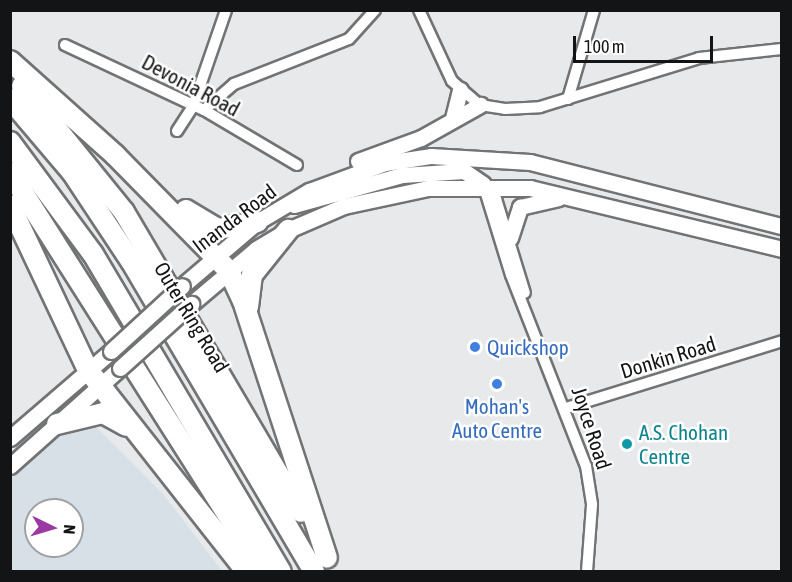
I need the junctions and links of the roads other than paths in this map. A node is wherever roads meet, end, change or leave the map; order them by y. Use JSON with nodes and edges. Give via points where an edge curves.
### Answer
{"nodes":[{"id":1,"x":226,"y":10,"type":"edge"},
{"id":2,"x":375,"y":10,"type":"edge"},
{"id":3,"x":419,"y":10,"type":"edge"},
{"id":4,"x":594,"y":10,"type":"edge"},
{"id":5,"x":65,"y":45,"type":"dead end"},
{"id":6,"x":782,"y":49,"type":"edge"},
{"id":7,"x":10,"y":61,"type":"edge"},
{"id":8,"x":10,"y":73,"type":"edge"},
{"id":9,"x":460,"y":90,"type":"junction"},
{"id":10,"x":10,"y":99,"type":"edge"},
{"id":11,"x":568,"y":99,"type":"junction"},
{"id":12,"x":480,"y":105,"type":"junction"},
{"id":13,"x":198,"y":108,"type":"junction"},
{"id":14,"x":453,"y":118,"type":"junction"},
{"id":15,"x":177,"y":131,"type":"dead end"},
{"id":16,"x":10,"y":142,"type":"edge"},
{"id":17,"x":115,"y":155,"type":"junction"},
{"id":18,"x":509,"y":159,"type":"junction"},
{"id":19,"x":297,"y":165,"type":"dead end"},
{"id":20,"x":10,"y":172,"type":"edge"},
{"id":21,"x":483,"y":184,"type":"junction"},
{"id":22,"x":570,"y":196,"type":"junction"},
{"id":23,"x":10,"y":205,"type":"edge"},
{"id":24,"x":282,"y":206,"type":"junction"},
{"id":25,"x":257,"y":222,"type":"junction"},
{"id":26,"x":782,"y":226,"type":"edge"},
{"id":27,"x":288,"y":230,"type":"junction"},
{"id":28,"x":510,"y":238,"type":"junction"},
{"id":29,"x":782,"y":249,"type":"edge"},
{"id":30,"x":223,"y":263,"type":"junction"},
{"id":31,"x":526,"y":302,"type":"junction"},
{"id":32,"x":249,"y":318,"type":"junction"},
{"id":33,"x":782,"y":342,"type":"edge"},
{"id":34,"x":94,"y":378,"type":"junction"},
{"id":35,"x":566,"y":408,"type":"junction"},
{"id":36,"x":85,"y":410,"type":"junction"},
{"id":37,"x":57,"y":424,"type":"joint"},
{"id":38,"x":14,"y":436,"type":"edge"},
{"id":39,"x":147,"y":442,"type":"junction"},
{"id":40,"x":15,"y":462,"type":"edge"},
{"id":41,"x":326,"y":567,"type":"edge"},
{"id":42,"x":247,"y":572,"type":"edge"},
{"id":43,"x":264,"y":572,"type":"edge"},
{"id":44,"x":281,"y":572,"type":"edge"},
{"id":45,"x":587,"y":572,"type":"edge"}],
"edges":[{"from":1,"to":13,"type":"street"},
{"from":2,"to":13,"type":"street","via":[[349,39],[234,84]]},
{"from":3,"to":9,"type":"street","via":[[436,56]]},
{"from":4,"to":11,"type":"street"},
{"from":5,"to":13,"type":"street","name":"Devonia Road"},
{"from":6,"to":11,"type":"street","via":[[699,58]]},
{"from":7,"to":17,"type":"highway"},
{"from":8,"to":41,"type":"highway","via":[[124,212]]},
{"from":9,"to":12,"type":"street"},
{"from":9,"to":14,"type":"main road"},
{"from":10,"to":41,"type":"highway","name":"Outer Ring Road","via":[[72,172]]},
{"from":11,"to":12,"type":"street","via":[[520,110]]},
{"from":12,"to":14,"type":"main road"},
{"from":13,"to":15,"type":"street"},
{"from":13,"to":19,"type":"street","name":"Devonia Road"},
{"from":14,"to":24,"type":"main road","via":[[421,138],[328,174]]},
{"from":16,"to":44,"type":"highway","via":[[93,254]]},
{"from":17,"to":25,"type":"highway","via":[[207,226],[231,230]]},
{"from":17,"to":30,"type":"highway"},
{"from":18,"to":21,"type":"main road","via":[[491,168]]},
{"from":18,"to":24,"type":"main road","name":"Inanda Road","via":[[453,155],[385,163],[340,177]]},
{"from":18,"to":26,"type":"main road","name":"Inanda Road"},
{"from":20,"to":43,"type":"highway"},
{"from":21,"to":22,"type":"main road","name":"Inanda Road"},
{"from":21,"to":24,"type":"main road","via":[[464,171],[402,175]]},
{"from":21,"to":27,"type":"main road","name":"Inanda Road","via":[[400,192],[344,207]]},
{"from":21,"to":28,"type":"street","name":"Joyce Road","via":[[496,199]]},
{"from":21,"to":31,"type":"street","name":"Joyce Road","via":[[512,275]]},
{"from":22,"to":28,"type":"main road","via":[[520,207]]},
{"from":22,"to":29,"type":"main road","name":"Inanda Road"},
{"from":23,"to":34,"type":"highway"},
{"from":24,"to":25,"type":"main road","name":"Inanda Road"},
{"from":25,"to":30,"type":"main road","name":"Inanda Road"},
{"from":27,"to":30,"type":"main road","name":"Inanda Road"},
{"from":27,"to":32,"type":"highway","via":[[252,274]]},
{"from":28,"to":31,"type":"street","name":"Joyce Road"},
{"from":30,"to":32,"type":"highway"},
{"from":30,"to":34,"type":"main road","name":"Inanda Road","bridge":true,"via":[[182,286],[111,351]]},
{"from":30,"to":34,"type":"main road","name":"Inanda Road","bridge":true,"via":[[191,304],[120,368]]},
{"from":31,"to":35,"type":"street","name":"Joyce Road"},
{"from":32,"to":41,"type":"highway"},
{"from":33,"to":35,"type":"street","name":"Donkin Road"},
{"from":34,"to":36,"type":"main road","name":"Inanda Road"},
{"from":34,"to":38,"type":"main road","name":"Inanda Road","via":[[66,390]]},
{"from":34,"to":39,"type":"highway"},
{"from":35,"to":45,"type":"street","name":"Joyce Road","via":[[590,486]]},
{"from":36,"to":37,"type":"highway"},
{"from":36,"to":39,"type":"highway","via":[[115,417]]},
{"from":37,"to":40,"type":"main road"},
{"from":39,"to":42,"type":"highway"}]}
